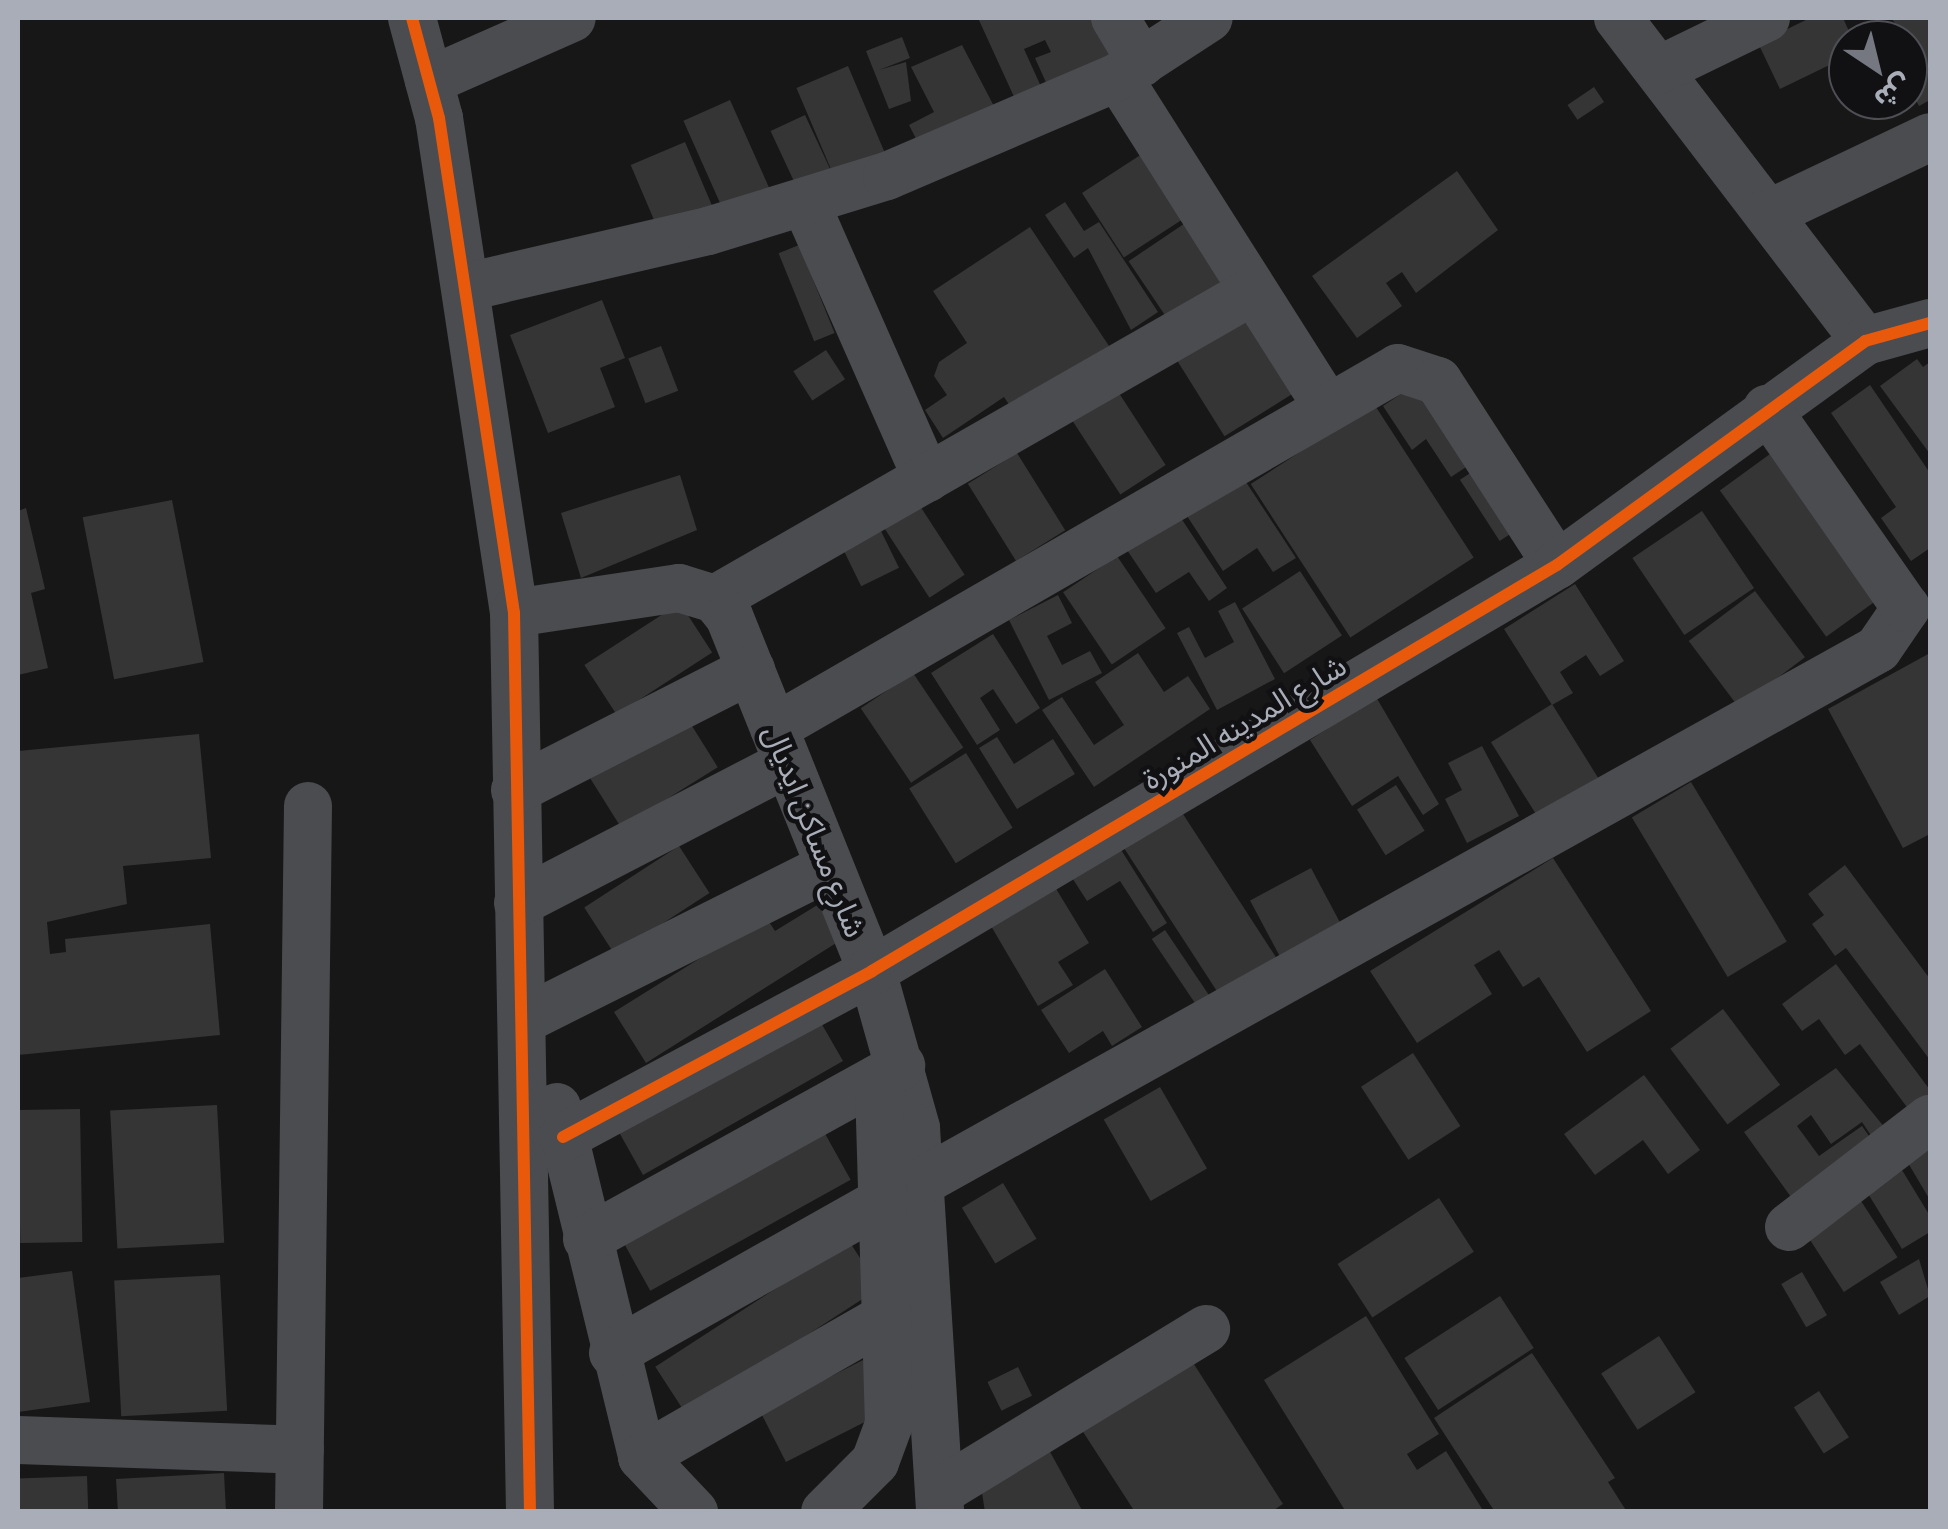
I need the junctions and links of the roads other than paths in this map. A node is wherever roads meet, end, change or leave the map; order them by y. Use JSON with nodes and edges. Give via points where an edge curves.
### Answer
{"nodes":[{"id":1,"x":412,"y":18,"type":"edge"},
{"id":2,"x":572,"y":18,"type":"edge"},
{"id":3,"x":1115,"y":18,"type":"edge"},
{"id":4,"x":1209,"y":18,"type":"edge"},
{"id":5,"x":1618,"y":18,"type":"edge"},
{"id":6,"x":1766,"y":18,"type":"edge"},
{"id":7,"x":1130,"y":70,"type":"junction"},
{"id":8,"x":1658,"y":70,"type":"junction"},
{"id":9,"x":430,"y":81,"type":"junction"},
{"id":10,"x":1930,"y":137,"type":"edge"},
{"id":11,"x":805,"y":202,"type":"junction"},
{"id":12,"x":1768,"y":214,"type":"junction"},
{"id":13,"x":467,"y":287,"type":"junction"},
{"id":14,"x":1254,"y":291,"type":"junction"},
{"id":15,"x":1930,"y":322,"type":"edge"},
{"id":16,"x":1865,"y":342,"type":"junction"},
{"id":17,"x":1327,"y":406,"type":"junction"},
{"id":18,"x":1767,"y":410,"type":"junction"},
{"id":19,"x":927,"y":478,"type":"junction"},
{"id":20,"x":1557,"y":565,"type":"junction"},
{"id":21,"x":716,"y":599,"type":"junction"},
{"id":22,"x":514,"y":613,"type":"junction"},
{"id":23,"x":751,"y":670,"type":"junction"},
{"id":24,"x":781,"y":746,"type":"junction"},
{"id":25,"x":515,"y":790,"type":"junction"},
{"id":26,"x":308,"y":806,"type":"dead end"},
{"id":27,"x":829,"y":867,"type":"junction"},
{"id":28,"x":518,"y":923,"type":"junction"},
{"id":29,"x":872,"y":972,"type":"junction"},
{"id":30,"x":535,"y":1014,"type":"junction"},
{"id":31,"x":890,"y":1072,"type":"junction"},
{"id":32,"x":1930,"y":1119,"type":"edge"},
{"id":33,"x":564,"y":1136,"type":"junction"},
{"id":34,"x":904,"y":1190,"type":"junction"},
{"id":35,"x":1788,"y":1227,"type":"dead end"},
{"id":36,"x":586,"y":1239,"type":"junction"},
{"id":37,"x":888,"y":1316,"type":"junction"},
{"id":38,"x":1206,"y":1329,"type":"dead end"},
{"id":39,"x":613,"y":1353,"type":"junction"},
{"id":40,"x":18,"y":1440,"type":"edge"},
{"id":41,"x":300,"y":1450,"type":"junction"},
{"id":42,"x":642,"y":1457,"type":"junction"},
{"id":43,"x":940,"y":1502,"type":"edge"},
{"id":44,"x":300,"y":1512,"type":"edge"},
{"id":45,"x":530,"y":1512,"type":"edge"},
{"id":46,"x":694,"y":1512,"type":"edge"},
{"id":47,"x":825,"y":1512,"type":"edge"}],
"edges":[{"from":1,"to":9,"type":"street"},
{"from":2,"to":9,"type":"street"},
{"from":3,"to":7,"type":"street"},
{"from":4,"to":7,"type":"street"},
{"from":5,"to":8,"type":"street"},
{"from":6,"to":8,"type":"street"},
{"from":7,"to":11,"type":"street"},
{"from":7,"to":14,"type":"street"},
{"from":8,"to":12,"type":"street"},
{"from":9,"to":13,"type":"street"},
{"from":10,"to":12,"type":"street"},
{"from":11,"to":13,"type":"street"},
{"from":11,"to":19,"type":"street"},
{"from":12,"to":16,"type":"street"},
{"from":13,"to":22,"type":"street"},
{"from":14,"to":17,"type":"street"},
{"from":14,"to":19,"type":"street"},
{"from":15,"to":16,"type":"street","name":"شارع المدينه المنورة"},
{"from":16,"to":18,"type":"street","name":"شارع المدينه المنورة"},
{"from":17,"to":20,"type":"street","via":[[1398,368],[1428,371]]},
{"from":17,"to":24,"type":"street"},
{"from":18,"to":20,"type":"street","name":"شارع المدينه المنورة"},
{"from":18,"to":34,"type":"street","via":[[1906,608],[1878,648]]},
{"from":19,"to":21,"type":"street"},
{"from":20,"to":29,"type":"street","name":"شارع المدينه المنورة"},
{"from":21,"to":22,"type":"street","via":[[679,588]]},
{"from":21,"to":23,"type":"street","name":"شارع مساكن ايديال"},
{"from":22,"to":25,"type":"street"},
{"from":23,"to":24,"type":"street","name":"شارع مساكن ايديال"},
{"from":23,"to":25,"type":"street"},
{"from":24,"to":27,"type":"street","name":"شارع مساكن ايديال"},
{"from":24,"to":28,"type":"street"},
{"from":25,"to":28,"type":"street"},
{"from":26,"to":41,"type":"street"},
{"from":27,"to":29,"type":"street","name":"شارع مساكن ايديال"},
{"from":27,"to":30,"type":"street"},
{"from":28,"to":30,"type":"street"},
{"from":28,"to":45,"type":"street"},
{"from":29,"to":31,"type":"street","name":"شارع مساكن ايديال"},
{"from":29,"to":33,"type":"street","name":"شارع المدينه المنورة"},
{"from":30,"to":33,"type":"street"},
{"from":31,"to":34,"type":"street","name":"شارع مساكن ايديال"},
{"from":31,"to":36,"type":"street"},
{"from":32,"to":35,"type":"street"},
{"from":33,"to":36,"type":"street"},
{"from":34,"to":37,"type":"street"},
{"from":34,"to":39,"type":"street"},
{"from":34,"to":43,"type":"street","name":"شارع مساكن ايديال"},
{"from":36,"to":39,"type":"street"},
{"from":37,"to":42,"type":"street"},
{"from":37,"to":47,"type":"street","via":[[890,1424],[876,1462]]},
{"from":38,"to":43,"type":"street"},
{"from":39,"to":42,"type":"street"},
{"from":40,"to":41,"type":"street"},
{"from":41,"to":44,"type":"street"},
{"from":42,"to":46,"type":"street"}]}
